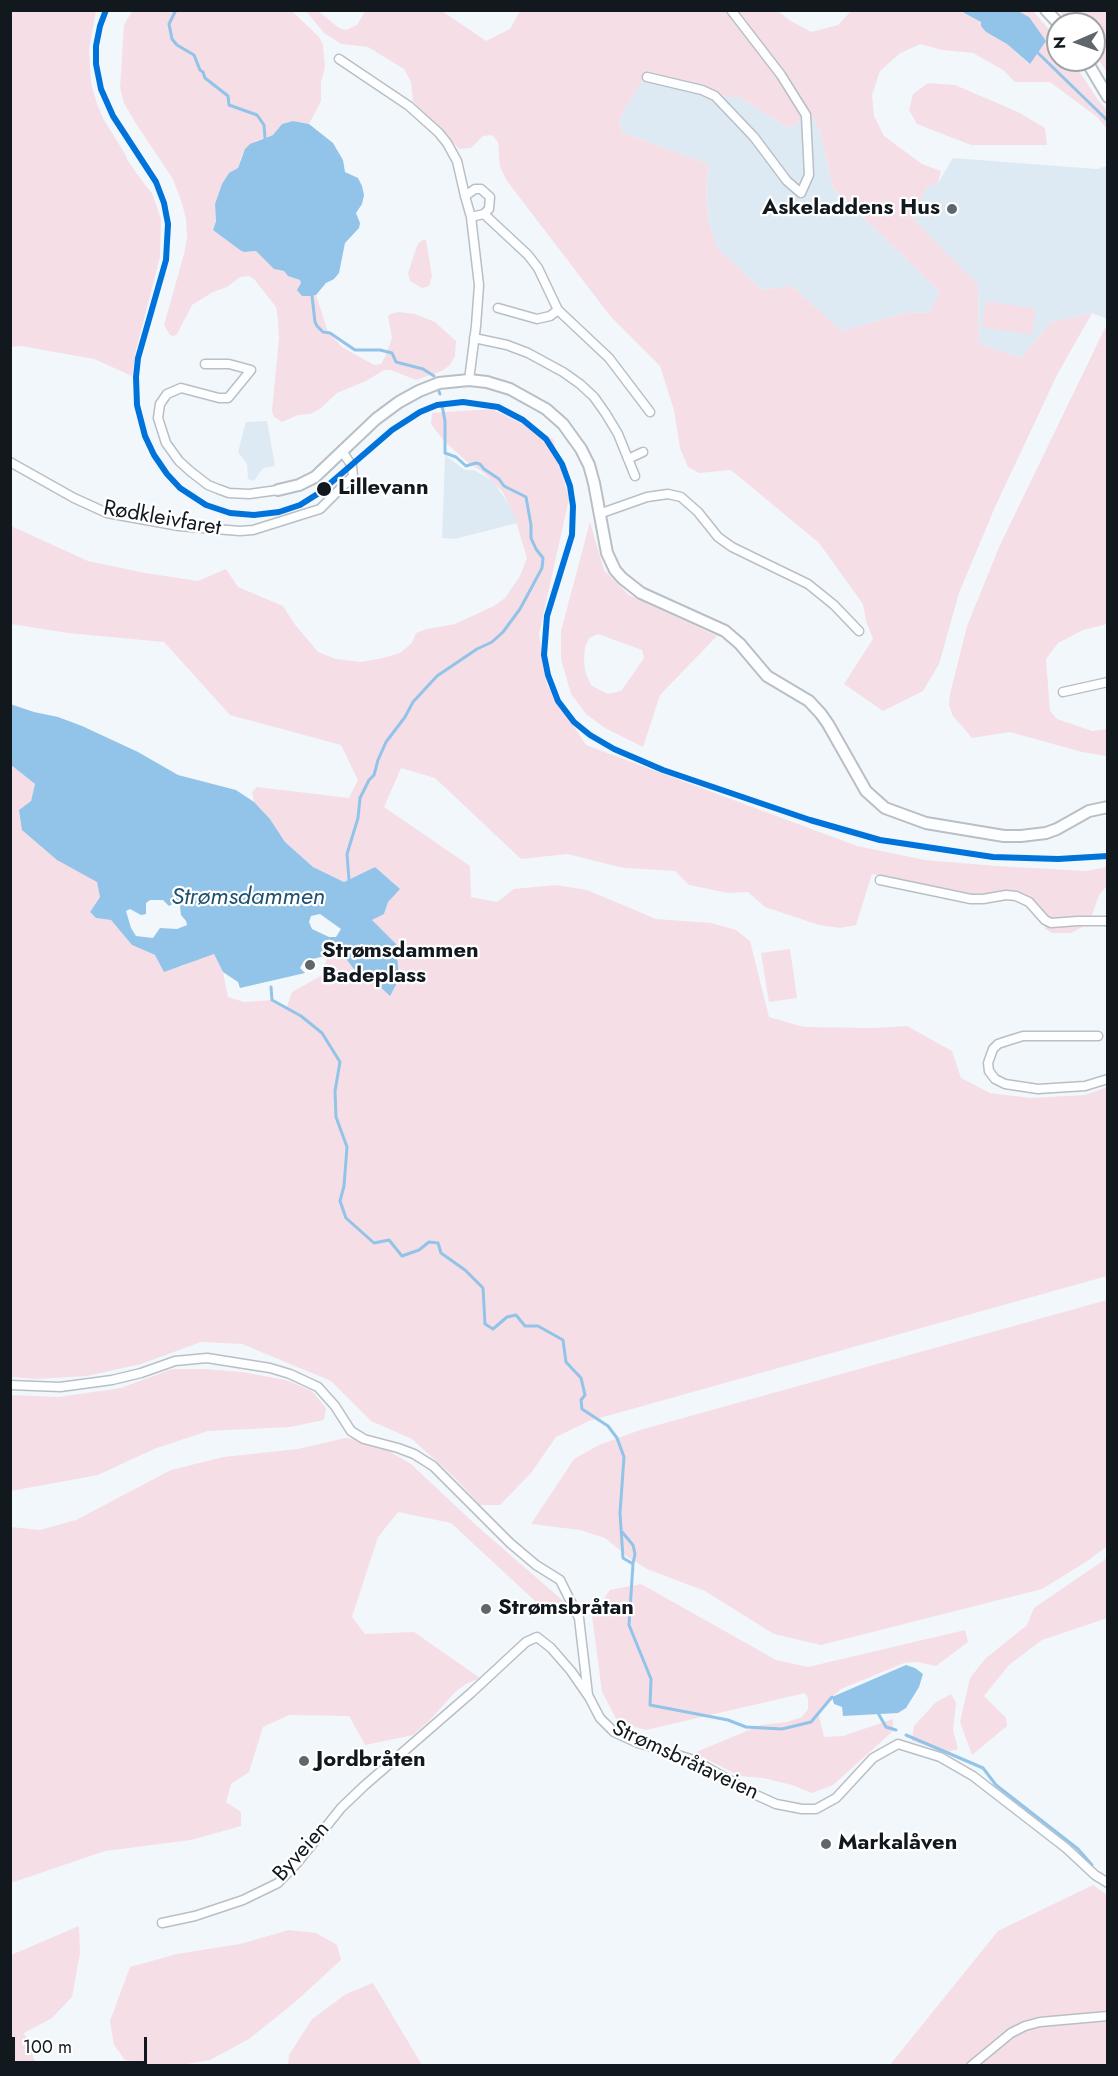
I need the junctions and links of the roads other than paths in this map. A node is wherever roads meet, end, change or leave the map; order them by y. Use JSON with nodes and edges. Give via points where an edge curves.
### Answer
{"nodes":[{"id":1,"x":731,"y":10,"type":"edge"},
{"id":2,"x":339,"y":58,"type":"dead end"},
{"id":3,"x":1093,"y":72,"type":"edge"},
{"id":4,"x":647,"y":78,"type":"dead end"},
{"id":5,"x":1107,"y":96,"type":"edge"},
{"id":6,"x":465,"y":196,"type":"junction"},
{"id":7,"x":484,"y":214,"type":"junction"},
{"id":8,"x":471,"y":217,"type":"junction"},
{"id":9,"x":498,"y":308,"type":"dead end"},
{"id":10,"x":558,"y":310,"type":"junction"},
{"id":11,"x":474,"y":338,"type":"junction"},
{"id":12,"x":206,"y":364,"type":"dead end"},
{"id":13,"x":469,"y":380,"type":"junction"},
{"id":14,"x":650,"y":412,"type":"dead end"},
{"id":15,"x":342,"y":451,"type":"junction"},
{"id":16,"x":643,"y":452,"type":"dead end"},
{"id":17,"x":628,"y":459,"type":"junction"},
{"id":18,"x":10,"y":462,"type":"edge"},
{"id":19,"x":635,"y":476,"type":"dead end"},
{"id":20,"x":278,"y":490,"type":"joint"},
{"id":21,"x":599,"y":514,"type":"junction"},
{"id":22,"x":860,"y":631,"type":"dead end"},
{"id":23,"x":1107,"y":682,"type":"edge"},
{"id":24,"x":1062,"y":692,"type":"dead end"},
{"id":25,"x":1107,"y":807,"type":"edge"},
{"id":26,"x":880,"y":880,"type":"dead end"},
{"id":27,"x":1107,"y":921,"type":"edge"},
{"id":28,"x":1098,"y":1036,"type":"dead end"},
{"id":29,"x":1107,"y":1079,"type":"edge"},
{"id":30,"x":10,"y":1385,"type":"edge"},
{"id":31,"x":589,"y":1697,"type":"junction"},
{"id":32,"x":418,"y":1738,"type":"joint"},
{"id":33,"x":1107,"y":1883,"type":"edge"},
{"id":34,"x":162,"y":1923,"type":"dead end"},
{"id":35,"x":1107,"y":2016,"type":"edge"},
{"id":36,"x":971,"y":2066,"type":"edge"}],
"edges":[{"from":1,"to":4,"type":"street","via":[[806,115],[809,175],[801,193],[787,182],[754,137],[715,96]]},
{"from":2,"to":6,"type":"street","via":[[409,106],[439,133],[457,161]]},
{"from":3,"to":5,"type":"street"},
{"from":6,"to":7,"type":"street","via":[[475,189],[486,192],[491,203]]},
{"from":6,"to":8,"type":"street"},
{"from":7,"to":8,"type":"street"},
{"from":7,"to":10,"type":"street","via":[[528,255]]},
{"from":8,"to":11,"type":"street","via":[[479,285]]},
{"from":9,"to":10,"type":"street","via":[[537,319]]},
{"from":10,"to":14,"type":"street","via":[[609,358]]},
{"from":11,"to":13,"type":"street"},
{"from":11,"to":17,"type":"street","via":[[528,353],[580,384],[606,414]]},
{"from":12,"to":20,"type":"street","via":[[229,364],[251,370],[228,398],[181,388],[167,394],[160,404],[158,418],[166,442],[190,471],[218,489],[239,494]]},
{"from":13,"to":15,"type":"street","via":[[439,384],[408,397],[376,419]]},
{"from":13,"to":21,"type":"street","via":[[521,393],[563,424],[589,465]]},
{"from":15,"to":18,"type":"street","name":"Rødkleivfaret","via":[[352,466],[353,476],[320,509],[240,531],[179,526],[107,513]]},
{"from":15,"to":20,"type":"street","via":[[309,481]]},
{"from":16,"to":17,"type":"street"},
{"from":17,"to":19,"type":"street"},
{"from":21,"to":22,"type":"street","via":[[647,497],[681,497],[718,537],[808,584]]},
{"from":21,"to":25,"type":"street","via":[[607,553],[622,578],[641,593],[725,631],[767,676],[809,701],[828,724],[866,791],[885,808],[926,823],[1021,836],[1046,833],[1089,811]]},
{"from":23,"to":24,"type":"street"},
{"from":26,"to":27,"type":"street","via":[[978,900],[1016,896],[1034,906],[1051,923]]},
{"from":28,"to":29,"type":"street","via":[[1023,1036],[1007,1041],[993,1049],[989,1071],[1005,1084],[1038,1089],[1085,1086]]},
{"from":30,"to":31,"type":"street","via":[[53,1387],[112,1380],[175,1361],[207,1358],[270,1368],[318,1387],[351,1431],[425,1460],[510,1543],[560,1580],[579,1618]]},
{"from":31,"to":32,"type":"street","name":"Strømsbråtaveien","via":[[551,1648],[537,1637],[526,1642]]},
{"from":31,"to":33,"type":"street","name":"Strømsbråtaveien","via":[[600,1718],[614,1732],[694,1760],[754,1794],[792,1808],[816,1809],[836,1798],[867,1764],[898,1744],[940,1758],[973,1776]]},
{"from":32,"to":34,"type":"street","name":"Byveien","via":[[341,1808],[278,1883],[243,1900]]},
{"from":35,"to":36,"type":"street","via":[[1024,2026]]}]}
